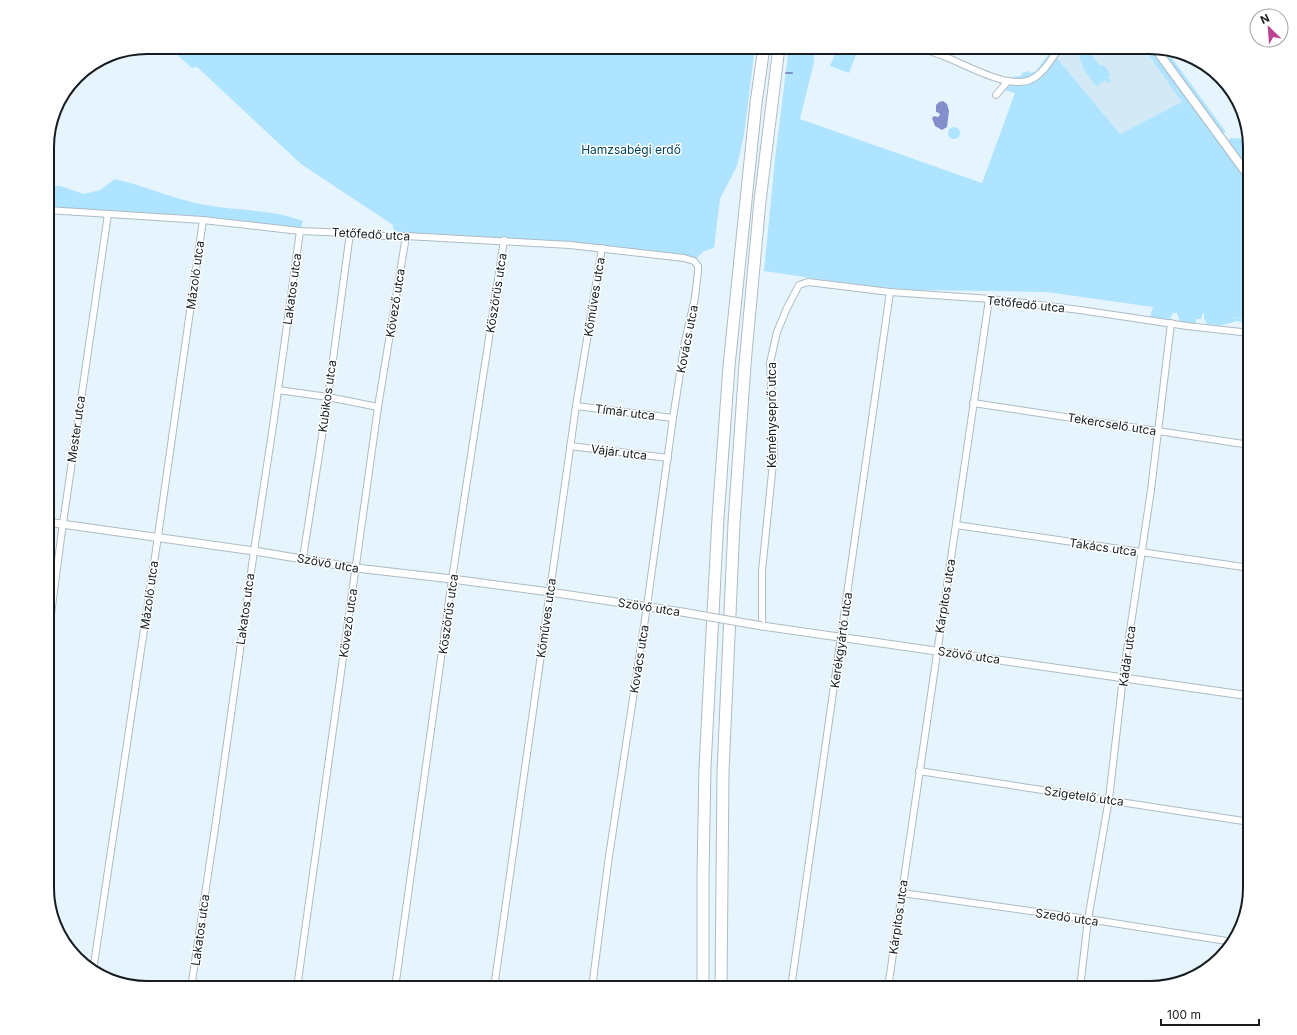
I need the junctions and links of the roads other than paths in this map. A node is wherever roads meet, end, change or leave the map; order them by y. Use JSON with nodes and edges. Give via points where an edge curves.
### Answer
{"nodes":[{"id":1,"x":763,"y":54,"type":"edge"},
{"id":2,"x":778,"y":54,"type":"edge"},
{"id":3,"x":780,"y":54,"type":"edge"},
{"id":4,"x":938,"y":54,"type":"edge"},
{"id":5,"x":1055,"y":54,"type":"edge"},
{"id":6,"x":1159,"y":55,"type":"edge"},
{"id":7,"x":778,"y":60,"type":"junction"},
{"id":8,"x":1008,"y":81,"type":"junction"},
{"id":9,"x":996,"y":95,"type":"dead end"},
{"id":10,"x":1243,"y":169,"type":"edge"},
{"id":11,"x":54,"y":210,"type":"edge"},
{"id":12,"x":108,"y":214,"type":"junction"},
{"id":13,"x":203,"y":220,"type":"junction"},
{"id":14,"x":300,"y":231,"type":"junction"},
{"id":15,"x":350,"y":233,"type":"junction"},
{"id":16,"x":406,"y":236,"type":"junction"},
{"id":17,"x":504,"y":240,"type":"junction"},
{"id":18,"x":602,"y":248,"type":"junction"},
{"id":19,"x":694,"y":261,"type":"joint"},
{"id":20,"x":802,"y":284,"type":"joint"},
{"id":21,"x":890,"y":292,"type":"junction"},
{"id":22,"x":988,"y":299,"type":"junction"},
{"id":23,"x":1171,"y":323,"type":"junction"},
{"id":24,"x":1243,"y":332,"type":"edge"},
{"id":25,"x":278,"y":390,"type":"junction"},
{"id":26,"x":328,"y":397,"type":"junction"},
{"id":27,"x":973,"y":403,"type":"junction"},
{"id":28,"x":576,"y":406,"type":"junction"},
{"id":29,"x":378,"y":407,"type":"junction"},
{"id":30,"x":673,"y":418,"type":"junction"},
{"id":31,"x":1158,"y":431,"type":"junction"},
{"id":32,"x":1243,"y":444,"type":"edge"},
{"id":33,"x":570,"y":446,"type":"junction"},
{"id":34,"x":668,"y":458,"type":"junction"},
{"id":35,"x":54,"y":523,"type":"edge"},
{"id":36,"x":63,"y":524,"type":"junction"},
{"id":37,"x":956,"y":525,"type":"junction"},
{"id":38,"x":158,"y":537,"type":"junction"},
{"id":39,"x":254,"y":551,"type":"junction"},
{"id":40,"x":1142,"y":553,"type":"junction"},
{"id":41,"x":303,"y":558,"type":"junction"},
{"id":42,"x":1243,"y":567,"type":"edge"},
{"id":43,"x":356,"y":568,"type":"junction"},
{"id":44,"x":452,"y":579,"type":"junction"},
{"id":45,"x":54,"y":592,"type":"edge"},
{"id":46,"x":550,"y":592,"type":"junction"},
{"id":47,"x":647,"y":606,"type":"junction"},
{"id":48,"x":762,"y":626,"type":"junction"},
{"id":49,"x":841,"y":637,"type":"junction"},
{"id":50,"x":937,"y":651,"type":"junction"},
{"id":51,"x":1124,"y":677,"type":"junction"},
{"id":52,"x":1243,"y":695,"type":"edge"},
{"id":53,"x":919,"y":772,"type":"junction"},
{"id":54,"x":1109,"y":799,"type":"junction"},
{"id":55,"x":1243,"y":821,"type":"edge"},
{"id":56,"x":902,"y":893,"type":"junction"},
{"id":57,"x":1088,"y":919,"type":"junction"},
{"id":58,"x":1227,"y":941,"type":"edge"},
{"id":59,"x":94,"y":964,"type":"edge"},
{"id":60,"x":192,"y":981,"type":"edge"},
{"id":61,"x":298,"y":981,"type":"edge"},
{"id":62,"x":396,"y":981,"type":"edge"},
{"id":63,"x":495,"y":981,"type":"edge"},
{"id":64,"x":593,"y":981,"type":"edge"},
{"id":65,"x":703,"y":981,"type":"edge"},
{"id":66,"x":721,"y":981,"type":"edge"},
{"id":67,"x":792,"y":981,"type":"edge"},
{"id":68,"x":889,"y":981,"type":"edge"},
{"id":69,"x":1081,"y":981,"type":"edge"}],
"edges":[{"from":1,"to":65,"type":"highway","via":[[730,358],[718,518],[705,767]]},
{"from":2,"to":7,"type":"highway"},
{"from":3,"to":7,"type":"highway"},
{"from":4,"to":8,"type":"street"},
{"from":5,"to":8,"type":"street","via":[[1039,75],[1031,80],[1024,83]]},
{"from":6,"to":10,"type":"main road"},
{"from":7,"to":66,"type":"highway","via":[[758,217],[734,523],[723,772]]},
{"from":8,"to":9,"type":"street"},
{"from":11,"to":12,"type":"street","name":"Tetőfedő utca"},
{"from":12,"to":13,"type":"street","name":"Tetőfedő utca"},
{"from":12,"to":36,"type":"street","name":"Mester utca"},
{"from":13,"to":14,"type":"street","name":"Tetőfedő utca"},
{"from":13,"to":38,"type":"street","name":"Mázoló utca"},
{"from":14,"to":15,"type":"street","name":"Tetőfedő utca"},
{"from":14,"to":25,"type":"street","name":"Lakatos utca"},
{"from":15,"to":16,"type":"street","name":"Tetőfedő utca"},
{"from":15,"to":26,"type":"street","name":"Kubikos utca"},
{"from":16,"to":17,"type":"street","name":"Tetőfedő utca"},
{"from":16,"to":29,"type":"street","name":"Kövező utca"},
{"from":17,"to":18,"type":"street","name":"Tetőfedő utca"},
{"from":17,"to":44,"type":"street","name":"Köszörűs utca"},
{"from":18,"to":19,"type":"street","name":"Tetőfedő utca"},
{"from":18,"to":28,"type":"street","name":"Kőműves utca"},
{"from":19,"to":30,"type":"street","name":"Kovács utca","via":[[698,266],[695,298]]},
{"from":20,"to":21,"type":"street","name":"Tetőfedő utca","via":[[808,282]]},
{"from":20,"to":48,"type":"street","name":"Kéményseprő utca","via":[[797,288],[777,332],[770,364],[774,453],[762,571]]},
{"from":21,"to":22,"type":"street","name":"Tetőfedő utca"},
{"from":21,"to":49,"type":"street","name":"Kerékgyártó utca"},
{"from":22,"to":23,"type":"street","name":"Tetőfedő utca"},
{"from":22,"to":27,"type":"street","name":"Kárpitos utca"},
{"from":23,"to":24,"type":"street","name":"Tetőfedő utca"},
{"from":23,"to":31,"type":"street","name":"Kádár utca"},
{"from":25,"to":26,"type":"street"},
{"from":25,"to":39,"type":"street","name":"Lakatos utca"},
{"from":26,"to":29,"type":"street"},
{"from":26,"to":41,"type":"street","name":"Kubikos utca"},
{"from":27,"to":31,"type":"street","name":"Tekercselő utca"},
{"from":27,"to":37,"type":"street","name":"Kárpitos utca"},
{"from":28,"to":30,"type":"street","name":"Tímár utca"},
{"from":28,"to":33,"type":"street","name":"Kőműves utca"},
{"from":29,"to":43,"type":"street","name":"Kövező utca"},
{"from":30,"to":34,"type":"street","name":"Kovács utca"},
{"from":31,"to":32,"type":"street","name":"Tekercselő utca"},
{"from":31,"to":40,"type":"street","name":"Kádár utca"},
{"from":33,"to":34,"type":"street","name":"Vájár utca"},
{"from":33,"to":46,"type":"street","name":"Kőműves utca"},
{"from":34,"to":47,"type":"street","name":"Kovács utca"},
{"from":35,"to":36,"type":"street","name":"Szövő utca"},
{"from":36,"to":38,"type":"street","name":"Szövő utca"},
{"from":36,"to":45,"type":"street","name":"Mester utca"},
{"from":37,"to":40,"type":"street","name":"Takács utca"},
{"from":37,"to":50,"type":"street","name":"Kárpitos utca"},
{"from":38,"to":39,"type":"street","name":"Szövő utca"},
{"from":38,"to":59,"type":"street","name":"Mázoló utca"},
{"from":39,"to":41,"type":"street","name":"Szövő utca"},
{"from":39,"to":60,"type":"street","name":"Lakatos utca"},
{"from":40,"to":42,"type":"street","name":"Takács utca"},
{"from":40,"to":51,"type":"street","name":"Kádár utca"},
{"from":41,"to":43,"type":"street","name":"Szövő utca"},
{"from":43,"to":44,"type":"street","name":"Szövő utca"},
{"from":43,"to":61,"type":"street","name":"Kövező utca"},
{"from":44,"to":46,"type":"street","name":"Szövő utca"},
{"from":44,"to":62,"type":"street","name":"Köszörűs utca"},
{"from":46,"to":47,"type":"street","name":"Szövő utca"},
{"from":46,"to":63,"type":"street","name":"Kőműves utca"},
{"from":47,"to":48,"type":"street","name":"Szövő utca","bridge":true},
{"from":47,"to":64,"type":"street","name":"Kovács utca"},
{"from":48,"to":49,"type":"street","name":"Szövő utca"},
{"from":49,"to":50,"type":"street","name":"Szövő utca"},
{"from":49,"to":67,"type":"street","name":"Kerékgyártó utca"},
{"from":50,"to":51,"type":"street","name":"Szövő utca"},
{"from":50,"to":53,"type":"street","name":"Kárpitos utca"},
{"from":51,"to":52,"type":"street","name":"Szövő utca"},
{"from":51,"to":54,"type":"street","name":"Kádár utca"},
{"from":53,"to":54,"type":"street","name":"Szigetelő utca"},
{"from":53,"to":56,"type":"street","name":"Kárpitos utca"},
{"from":54,"to":55,"type":"street","name":"Szigetelő utca"},
{"from":54,"to":57,"type":"street","name":"Kádár utca"},
{"from":56,"to":57,"type":"street","name":"Szedő utca"},
{"from":56,"to":68,"type":"street","name":"Kárpitos utca"},
{"from":57,"to":58,"type":"street","name":"Szedő utca"},
{"from":57,"to":69,"type":"street","name":"Kádár utca"}]}
